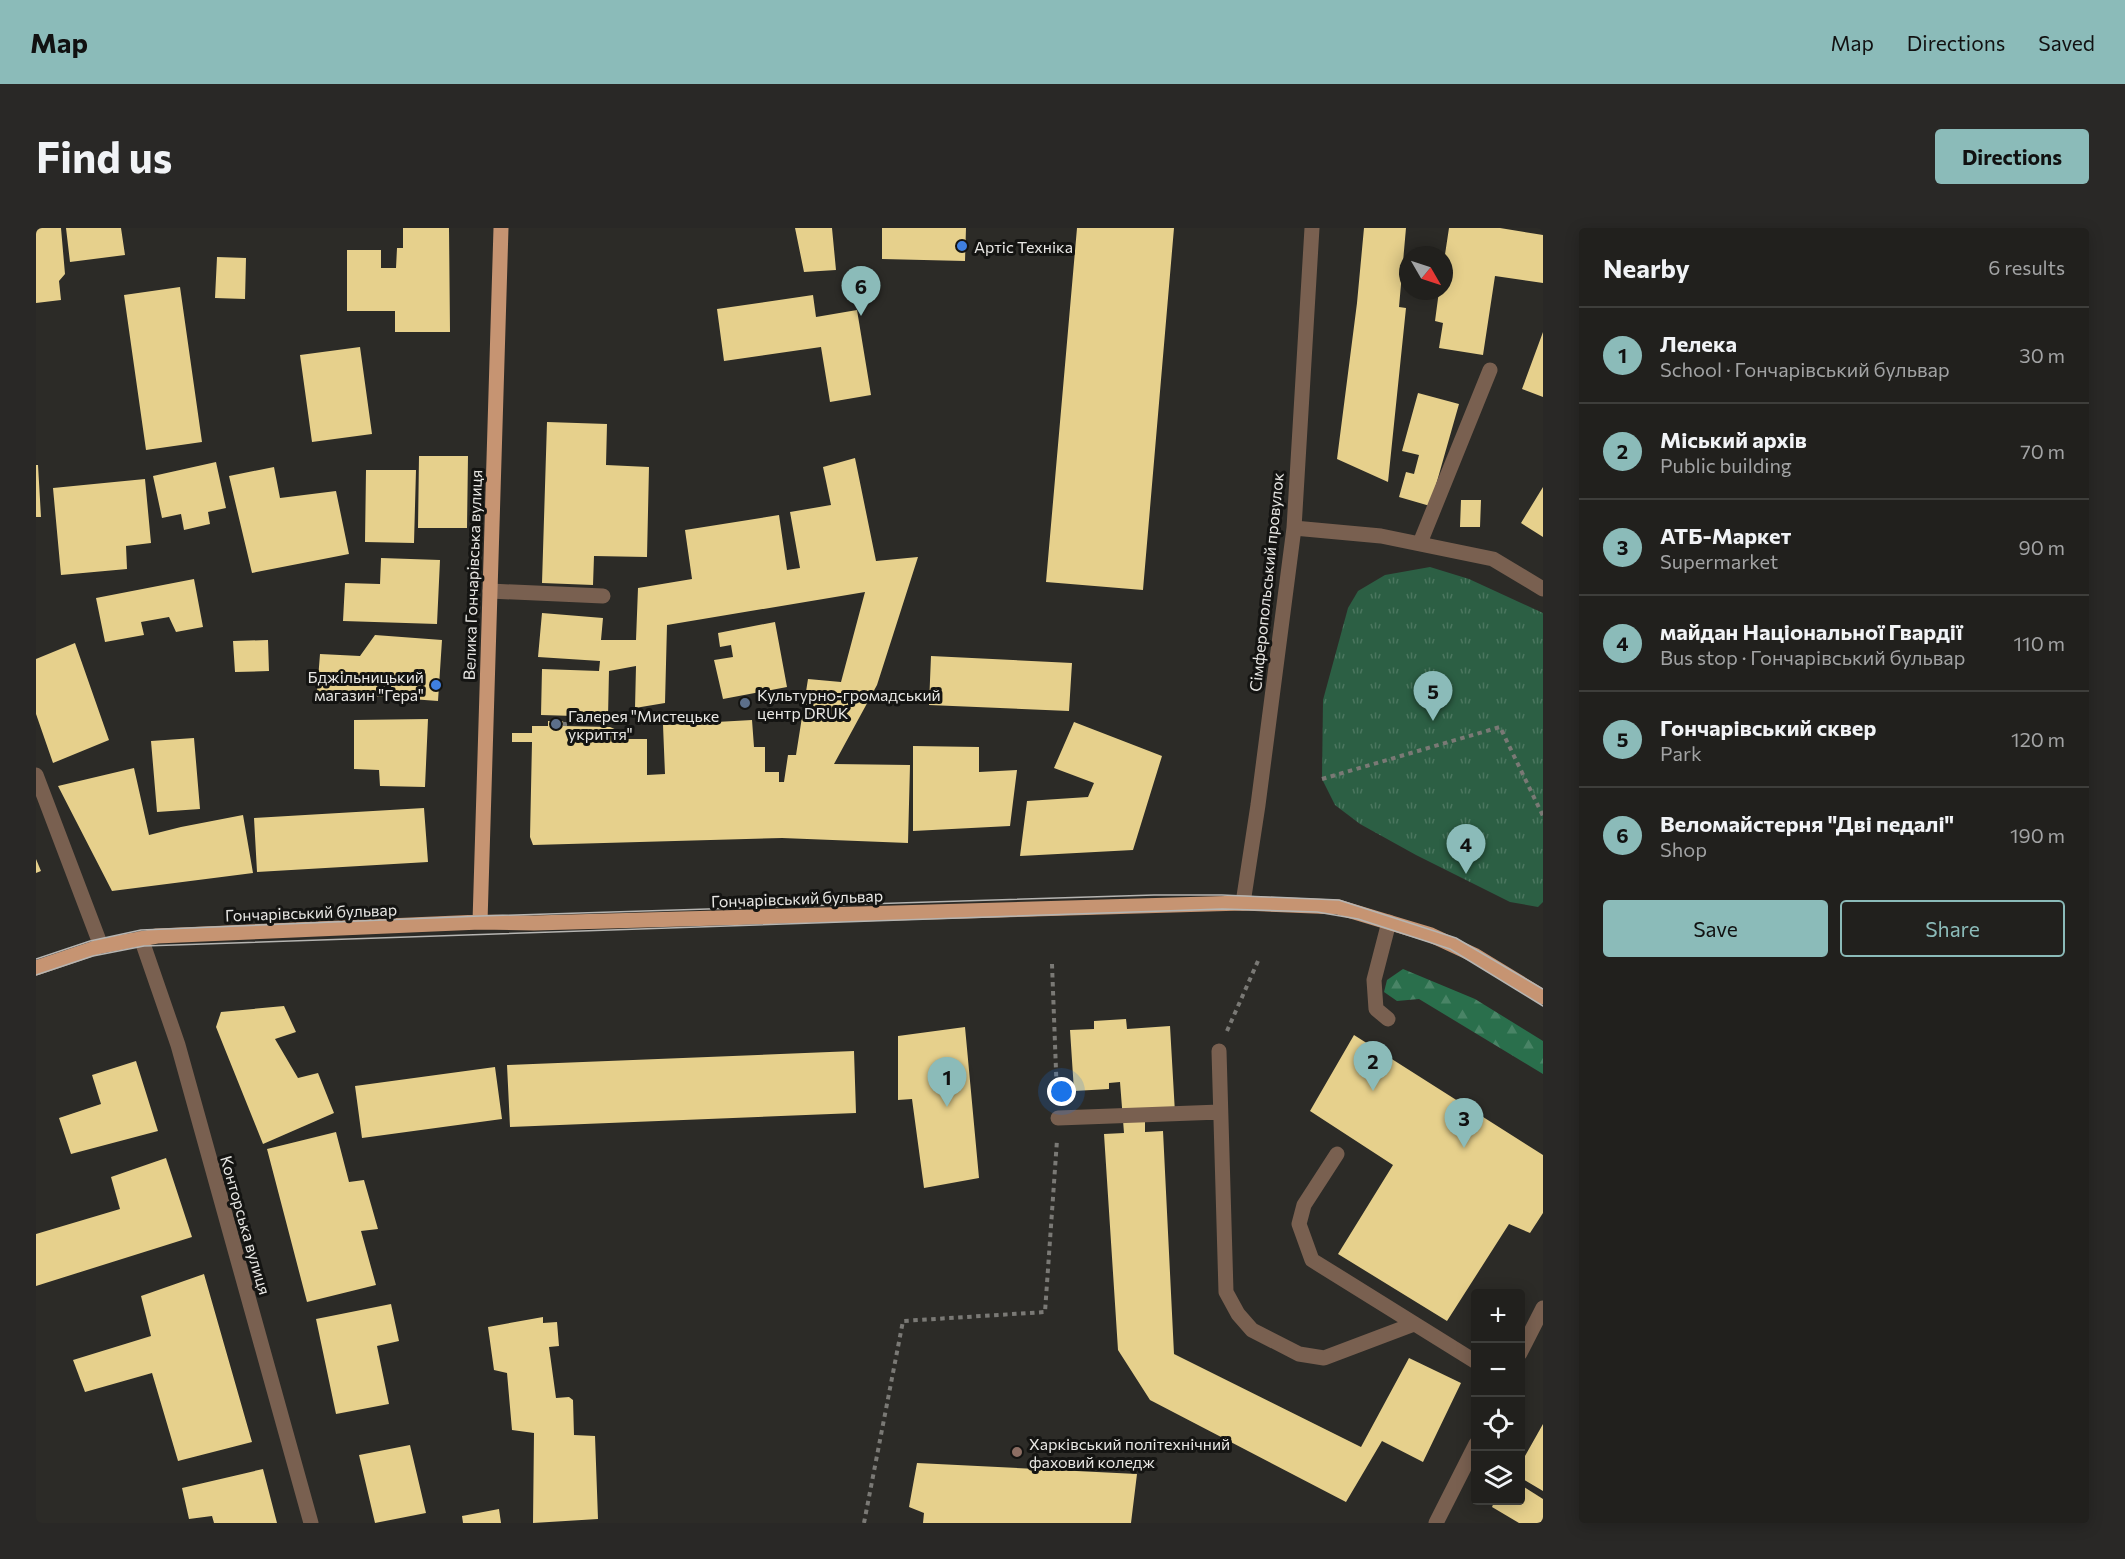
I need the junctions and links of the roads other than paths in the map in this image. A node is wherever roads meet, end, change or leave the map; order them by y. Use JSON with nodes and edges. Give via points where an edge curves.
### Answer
{"nodes":[{"id":1,"x":501,"y":228,"type":"edge"},
{"id":2,"x":1312,"y":228,"type":"edge"},
{"id":3,"x":1490,"y":370,"type":"dead end"},
{"id":4,"x":1294,"y":528,"type":"junction"},
{"id":5,"x":1420,"y":543,"type":"junction"},
{"id":6,"x":1543,"y":589,"type":"edge"},
{"id":7,"x":490,"y":591,"type":"junction"},
{"id":8,"x":603,"y":596,"type":"dead end"},
{"id":9,"x":36,"y":775,"type":"edge"},
{"id":10,"x":1243,"y":903,"type":"junction"},
{"id":11,"x":480,"y":922,"type":"junction"},
{"id":12,"x":1389,"y":922,"type":"junction"},
{"id":13,"x":141,"y":938,"type":"junction"},
{"id":14,"x":101,"y":946,"type":"junction"},
{"id":15,"x":36,"y":968,"type":"edge"},
{"id":16,"x":1543,"y":997,"type":"edge"},
{"id":17,"x":1388,"y":1019,"type":"dead end"},
{"id":18,"x":1219,"y":1051,"type":"road end"},
{"id":19,"x":1220,"y":1112,"type":"junction"},
{"id":20,"x":1058,"y":1118,"type":"road end"},
{"id":21,"x":1337,"y":1154,"type":"dead end"},
{"id":22,"x":1543,"y":1308,"type":"edge"},
{"id":23,"x":1414,"y":1324,"type":"junction"},
{"id":24,"x":1525,"y":1345,"type":"edge"},
{"id":25,"x":1471,"y":1359,"type":"edge"},
{"id":26,"x":1472,"y":1451,"type":"edge"},
{"id":27,"x":311,"y":1523,"type":"edge"},
{"id":28,"x":1436,"y":1523,"type":"edge"}],
"edges":[{"from":1,"to":7,"type":"main road","name":"Велика Гончарівська вулиця"},
{"from":2,"to":4,"type":"street","name":"Сімферопольський провулок"},
{"from":3,"to":5,"type":"street"},
{"from":4,"to":5,"type":"street"},
{"from":4,"to":10,"type":"street","name":"Сімферопольський провулок"},
{"from":5,"to":6,"type":"street","via":[[1493,559]]},
{"from":7,"to":8,"type":"street"},
{"from":7,"to":11,"type":"main road","name":"Велика Гончарівська вулиця"},
{"from":9,"to":14,"type":"street"},
{"from":10,"to":11,"type":"main road","name":"Гончарівський бульвар"},
{"from":10,"to":12,"type":"main road","name":"Гончарівський бульвар","via":[[1338,907]]},
{"from":11,"to":13,"type":"main road","name":"Гончарівський бульвар"},
{"from":12,"to":16,"type":"main road","name":"Гончарівський бульвар","via":[[1452,943]]},
{"from":12,"to":17,"type":"street","via":[[1374,980],[1376,1009]]},
{"from":13,"to":14,"type":"main road","name":"Гончарівський бульвар"},
{"from":13,"to":27,"type":"street","name":"Конторська вулиця","via":[[178,1045]]},
{"from":14,"to":15,"type":"main road","name":"Гончарівський бульвар"},
{"from":18,"to":19,"type":"street"},
{"from":19,"to":20,"type":"street"},
{"from":19,"to":23,"type":"street","via":[[1226,1292],[1252,1330],[1299,1354],[1324,1358]]},
{"from":21,"to":23,"type":"street","via":[[1304,1204],[1299,1224],[1312,1260]]},
{"from":22,"to":24,"type":"street"},
{"from":23,"to":25,"type":"street"},
{"from":26,"to":28,"type":"street"}]}
